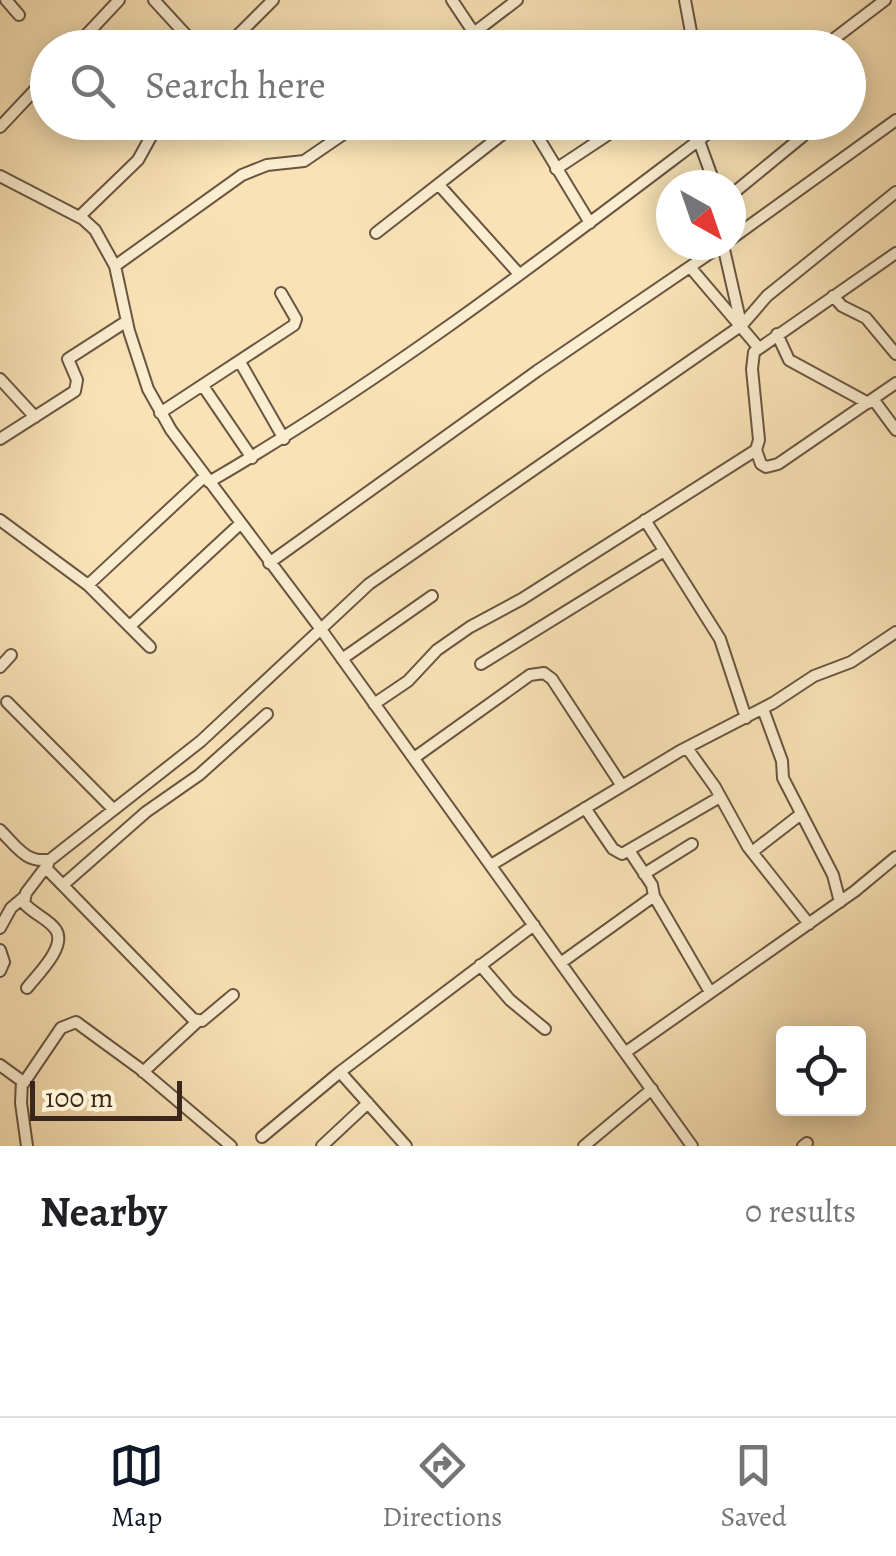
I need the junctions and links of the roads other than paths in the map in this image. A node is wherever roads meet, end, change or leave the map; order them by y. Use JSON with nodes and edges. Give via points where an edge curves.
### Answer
{"nodes":[{"id":1,"x":6,"y":0,"type":"edge"},
{"id":2,"x":119,"y":0,"type":"edge"},
{"id":3,"x":154,"y":0,"type":"edge"},
{"id":4,"x":273,"y":0,"type":"edge"},
{"id":5,"x":452,"y":0,"type":"edge"},
{"id":6,"x":518,"y":0,"type":"edge"},
{"id":7,"x":685,"y":0,"type":"edge"},
{"id":8,"x":885,"y":0,"type":"edge"},
{"id":9,"x":20,"y":15,"type":"dead end"},
{"id":10,"x":92,"y":30,"type":"edge"},
{"id":11,"x":182,"y":30,"type":"edge"},
{"id":12,"x":243,"y":30,"type":"edge"},
{"id":13,"x":473,"y":30,"type":"edge"},
{"id":14,"x":475,"y":30,"type":"edge"},
{"id":15,"x":691,"y":30,"type":"edge"},
{"id":16,"x":846,"y":30,"type":"edge"},
{"id":17,"x":30,"y":95,"type":"edge"},
{"id":18,"x":896,"y":120,"type":"edge"},
{"id":19,"x":0,"y":127,"type":"edge"},
{"id":20,"x":149,"y":140,"type":"edge"},
{"id":21,"x":335,"y":140,"type":"edge"},
{"id":22,"x":495,"y":140,"type":"edge"},
{"id":23,"x":539,"y":140,"type":"edge"},
{"id":24,"x":600,"y":140,"type":"edge"},
{"id":25,"x":799,"y":140,"type":"edge"},
{"id":26,"x":698,"y":141,"type":"joint"},
{"id":27,"x":556,"y":169,"type":"junction"},
{"id":28,"x":709,"y":170,"type":"edge"},
{"id":29,"x":0,"y":176,"type":"edge"},
{"id":30,"x":746,"y":183,"type":"edge"},
{"id":31,"x":439,"y":185,"type":"junction"},
{"id":32,"x":896,"y":192,"type":"edge"},
{"id":33,"x":79,"y":217,"type":"junction"},
{"id":34,"x":590,"y":223,"type":"junction"},
{"id":35,"x":746,"y":227,"type":"edge"},
{"id":36,"x":376,"y":234,"type":"dead end"},
{"id":37,"x":896,"y":254,"type":"edge"},
{"id":38,"x":700,"y":260,"type":"edge"},
{"id":39,"x":731,"y":260,"type":"edge"},
{"id":40,"x":114,"y":266,"type":"junction"},
{"id":41,"x":690,"y":267,"type":"junction"},
{"id":42,"x":519,"y":274,"type":"junction"},
{"id":43,"x":281,"y":293,"type":"dead end"},
{"id":44,"x":833,"y":296,"type":"junction"},
{"id":45,"x":126,"y":321,"type":"junction"},
{"id":46,"x":742,"y":325,"type":"junction"},
{"id":47,"x":777,"y":334,"type":"junction"},
{"id":48,"x":758,"y":347,"type":"junction"},
{"id":49,"x":896,"y":354,"type":"edge"},
{"id":50,"x":240,"y":362,"type":"junction"},
{"id":51,"x":0,"y":379,"type":"edge"},
{"id":52,"x":896,"y":382,"type":"edge"},
{"id":53,"x":203,"y":386,"type":"junction"},
{"id":54,"x":870,"y":401,"type":"junction"},
{"id":55,"x":160,"y":413,"type":"junction"},
{"id":56,"x":36,"y":418,"type":"junction"},
{"id":57,"x":896,"y":430,"type":"edge"},
{"id":58,"x":284,"y":438,"type":"junction"},
{"id":59,"x":0,"y":439,"type":"edge"},
{"id":60,"x":756,"y":450,"type":"junction"},
{"id":61,"x":252,"y":458,"type":"junction"},
{"id":62,"x":207,"y":479,"type":"junction"},
{"id":63,"x":0,"y":520,"type":"edge"},
{"id":64,"x":645,"y":520,"type":"junction"},
{"id":65,"x":240,"y":524,"type":"junction"},
{"id":66,"x":664,"y":551,"type":"junction"},
{"id":67,"x":269,"y":563,"type":"junction"},
{"id":68,"x":88,"y":585,"type":"junction"},
{"id":69,"x":432,"y":596,"type":"dead end"},
{"id":70,"x":130,"y":626,"type":"junction"},
{"id":71,"x":320,"y":628,"type":"junction"},
{"id":72,"x":896,"y":632,"type":"edge"},
{"id":73,"x":150,"y":647,"type":"dead end"},
{"id":74,"x":11,"y":656,"type":"dead end"},
{"id":75,"x":342,"y":659,"type":"junction"},
{"id":76,"x":482,"y":664,"type":"dead end"},
{"id":77,"x":0,"y":667,"type":"edge"},
{"id":78,"x":7,"y":702,"type":"dead end"},
{"id":79,"x":374,"y":704,"type":"junction"},
{"id":80,"x":762,"y":709,"type":"junction"},
{"id":81,"x":267,"y":714,"type":"dead end"},
{"id":82,"x":746,"y":718,"type":"junction"},
{"id":83,"x":687,"y":748,"type":"junction"},
{"id":84,"x":414,"y":758,"type":"junction"},
{"id":85,"x":622,"y":786,"type":"junction"},
{"id":86,"x":720,"y":797,"type":"junction"},
{"id":87,"x":112,"y":808,"type":"junction"},
{"id":88,"x":585,"y":808,"type":"junction"},
{"id":89,"x":801,"y":814,"type":"junction"},
{"id":90,"x":0,"y":830,"type":"edge"},
{"id":91,"x":692,"y":844,"type":"dead end"},
{"id":92,"x":630,"y":852,"type":"junction"},
{"id":93,"x":752,"y":852,"type":"junction"},
{"id":94,"x":896,"y":857,"type":"edge"},
{"id":95,"x":49,"y":863,"type":"junction"},
{"id":96,"x":491,"y":865,"type":"junction"},
{"id":97,"x":644,"y":874,"type":"junction"},
{"id":98,"x":63,"y":885,"type":"junction"},
{"id":99,"x":654,"y":896,"type":"junction"},
{"id":100,"x":24,"y":897,"type":"junction"},
{"id":101,"x":840,"y":902,"type":"junction"},
{"id":102,"x":534,"y":924,"type":"junction"},
{"id":103,"x":809,"y":924,"type":"junction"},
{"id":104,"x":0,"y":928,"type":"edge"},
{"id":105,"x":0,"y":950,"type":"edge"},
{"id":106,"x":562,"y":962,"type":"junction"},
{"id":107,"x":480,"y":965,"type":"junction"},
{"id":108,"x":0,"y":972,"type":"edge"},
{"id":109,"x":27,"y":988,"type":"dead end"},
{"id":110,"x":710,"y":992,"type":"junction"},
{"id":111,"x":233,"y":995,"type":"dead end"},
{"id":112,"x":198,"y":1022,"type":"junction"},
{"id":113,"x":545,"y":1029,"type":"dead end"},
{"id":114,"x":626,"y":1052,"type":"junction"},
{"id":115,"x":0,"y":1065,"type":"edge"},
{"id":116,"x":143,"y":1072,"type":"junction"},
{"id":117,"x":340,"y":1072,"type":"junction"},
{"id":118,"x":23,"y":1084,"type":"junction"},
{"id":119,"x":652,"y":1089,"type":"junction"},
{"id":120,"x":368,"y":1103,"type":"junction"},
{"id":121,"x":262,"y":1137,"type":"dead end"},
{"id":122,"x":27,"y":1146,"type":"edge"},
{"id":123,"x":231,"y":1146,"type":"edge"},
{"id":124,"x":322,"y":1146,"type":"edge"},
{"id":125,"x":406,"y":1146,"type":"edge"},
{"id":126,"x":584,"y":1146,"type":"edge"},
{"id":127,"x":692,"y":1146,"type":"edge"}],
"edges":[{"from":1,"to":9,"type":"street"},
{"from":2,"to":10,"type":"street"},
{"from":3,"to":11,"type":"street"},
{"from":4,"to":12,"type":"street"},
{"from":5,"to":13,"type":"street"},
{"from":6,"to":14,"type":"street"},
{"from":7,"to":15,"type":"street"},
{"from":8,"to":16,"type":"street"},
{"from":17,"to":19,"type":"street"},
{"from":18,"to":35,"type":"street"},
{"from":20,"to":33,"type":"street","via":[[138,160]]},
{"from":21,"to":40,"type":"street","via":[[304,161],[266,165],[242,176]]},
{"from":22,"to":31,"type":"street"},
{"from":23,"to":27,"type":"street"},
{"from":24,"to":27,"type":"street"},
{"from":25,"to":30,"type":"street"},
{"from":26,"to":28,"type":"street"},
{"from":26,"to":34,"type":"street"},
{"from":27,"to":34,"type":"street"},
{"from":29,"to":33,"type":"street"},
{"from":31,"to":36,"type":"street"},
{"from":31,"to":42,"type":"street"},
{"from":32,"to":46,"type":"street","via":[[767,296]]},
{"from":33,"to":40,"type":"street","via":[[95,230]]},
{"from":34,"to":42,"type":"street"},
{"from":37,"to":44,"type":"street"},
{"from":38,"to":41,"type":"street"},
{"from":39,"to":46,"type":"street"},
{"from":40,"to":45,"type":"street"},
{"from":41,"to":46,"type":"street"},
{"from":41,"to":67,"type":"street"},
{"from":42,"to":58,"type":"street"},
{"from":43,"to":50,"type":"street","via":[[294,326]]},
{"from":44,"to":47,"type":"street"},
{"from":44,"to":49,"type":"street","via":[[866,318]]},
{"from":45,"to":55,"type":"street"},
{"from":45,"to":56,"type":"street","via":[[72,354],[67,364],[78,387]]},
{"from":46,"to":48,"type":"street"},
{"from":46,"to":71,"type":"street","via":[[368,584]]},
{"from":47,"to":48,"type":"street"},
{"from":47,"to":54,"type":"street","via":[[789,360]]},
{"from":48,"to":60,"type":"street","via":[[751,359]]},
{"from":50,"to":53,"type":"street"},
{"from":50,"to":58,"type":"street"},
{"from":51,"to":56,"type":"street"},
{"from":52,"to":54,"type":"street"},
{"from":53,"to":55,"type":"street"},
{"from":53,"to":61,"type":"street"},
{"from":54,"to":57,"type":"street"},
{"from":54,"to":60,"type":"street","via":[[772,466],[761,464]]},
{"from":55,"to":62,"type":"street"},
{"from":56,"to":59,"type":"street"},
{"from":58,"to":61,"type":"street"},
{"from":60,"to":64,"type":"street"},
{"from":61,"to":62,"type":"street"},
{"from":62,"to":65,"type":"street"},
{"from":62,"to":68,"type":"street"},
{"from":63,"to":68,"type":"street"},
{"from":64,"to":66,"type":"street"},
{"from":64,"to":79,"type":"street","via":[[437,650]]},
{"from":65,"to":67,"type":"street"},
{"from":65,"to":70,"type":"street"},
{"from":66,"to":76,"type":"street"},
{"from":66,"to":82,"type":"street","via":[[720,639]]},
{"from":67,"to":71,"type":"street"},
{"from":68,"to":70,"type":"street"},
{"from":69,"to":75,"type":"street"},
{"from":70,"to":73,"type":"street"},
{"from":71,"to":75,"type":"street"},
{"from":71,"to":87,"type":"street","via":[[201,741]]},
{"from":72,"to":80,"type":"street"},
{"from":74,"to":77,"type":"street"},
{"from":75,"to":79,"type":"street"},
{"from":78,"to":87,"type":"street"},
{"from":79,"to":84,"type":"street"},
{"from":80,"to":82,"type":"street"},
{"from":80,"to":89,"type":"street"},
{"from":81,"to":98,"type":"street"},
{"from":82,"to":83,"type":"street"},
{"from":83,"to":85,"type":"street"},
{"from":83,"to":86,"type":"street"},
{"from":84,"to":85,"type":"street","via":[[530,675],[544,673]]},
{"from":84,"to":96,"type":"street"},
{"from":85,"to":88,"type":"street"},
{"from":86,"to":92,"type":"street"},
{"from":86,"to":93,"type":"street"},
{"from":87,"to":95,"type":"street"},
{"from":88,"to":92,"type":"street","via":[[613,849]]},
{"from":88,"to":96,"type":"street"},
{"from":89,"to":93,"type":"street"},
{"from":89,"to":101,"type":"street"},
{"from":90,"to":95,"type":"street","via":[[28,858]]},
{"from":91,"to":97,"type":"street"},
{"from":92,"to":97,"type":"street"},
{"from":93,"to":103,"type":"street"},
{"from":94,"to":101,"type":"street"},
{"from":95,"to":98,"type":"street"},
{"from":95,"to":100,"type":"street"},
{"from":96,"to":102,"type":"street"},
{"from":97,"to":99,"type":"street"},
{"from":98,"to":112,"type":"street"},
{"from":99,"to":106,"type":"street"},
{"from":99,"to":110,"type":"street"},
{"from":100,"to":104,"type":"street"},
{"from":100,"to":109,"type":"street","via":[[58,935]]},
{"from":101,"to":103,"type":"street"},
{"from":102,"to":106,"type":"street"},
{"from":102,"to":107,"type":"street"},
{"from":103,"to":110,"type":"street"},
{"from":105,"to":108,"type":"street"},
{"from":106,"to":114,"type":"street"},
{"from":107,"to":113,"type":"street"},
{"from":107,"to":117,"type":"street"},
{"from":110,"to":114,"type":"street"},
{"from":111,"to":112,"type":"street"},
{"from":112,"to":116,"type":"street"},
{"from":114,"to":119,"type":"street"},
{"from":115,"to":118,"type":"street"},
{"from":116,"to":118,"type":"street","via":[[70,1022]]},
{"from":116,"to":123,"type":"street"},
{"from":117,"to":120,"type":"street"},
{"from":117,"to":121,"type":"street"},
{"from":118,"to":122,"type":"street"},
{"from":119,"to":126,"type":"street"},
{"from":119,"to":127,"type":"street"},
{"from":120,"to":124,"type":"street"},
{"from":120,"to":125,"type":"street"}]}
